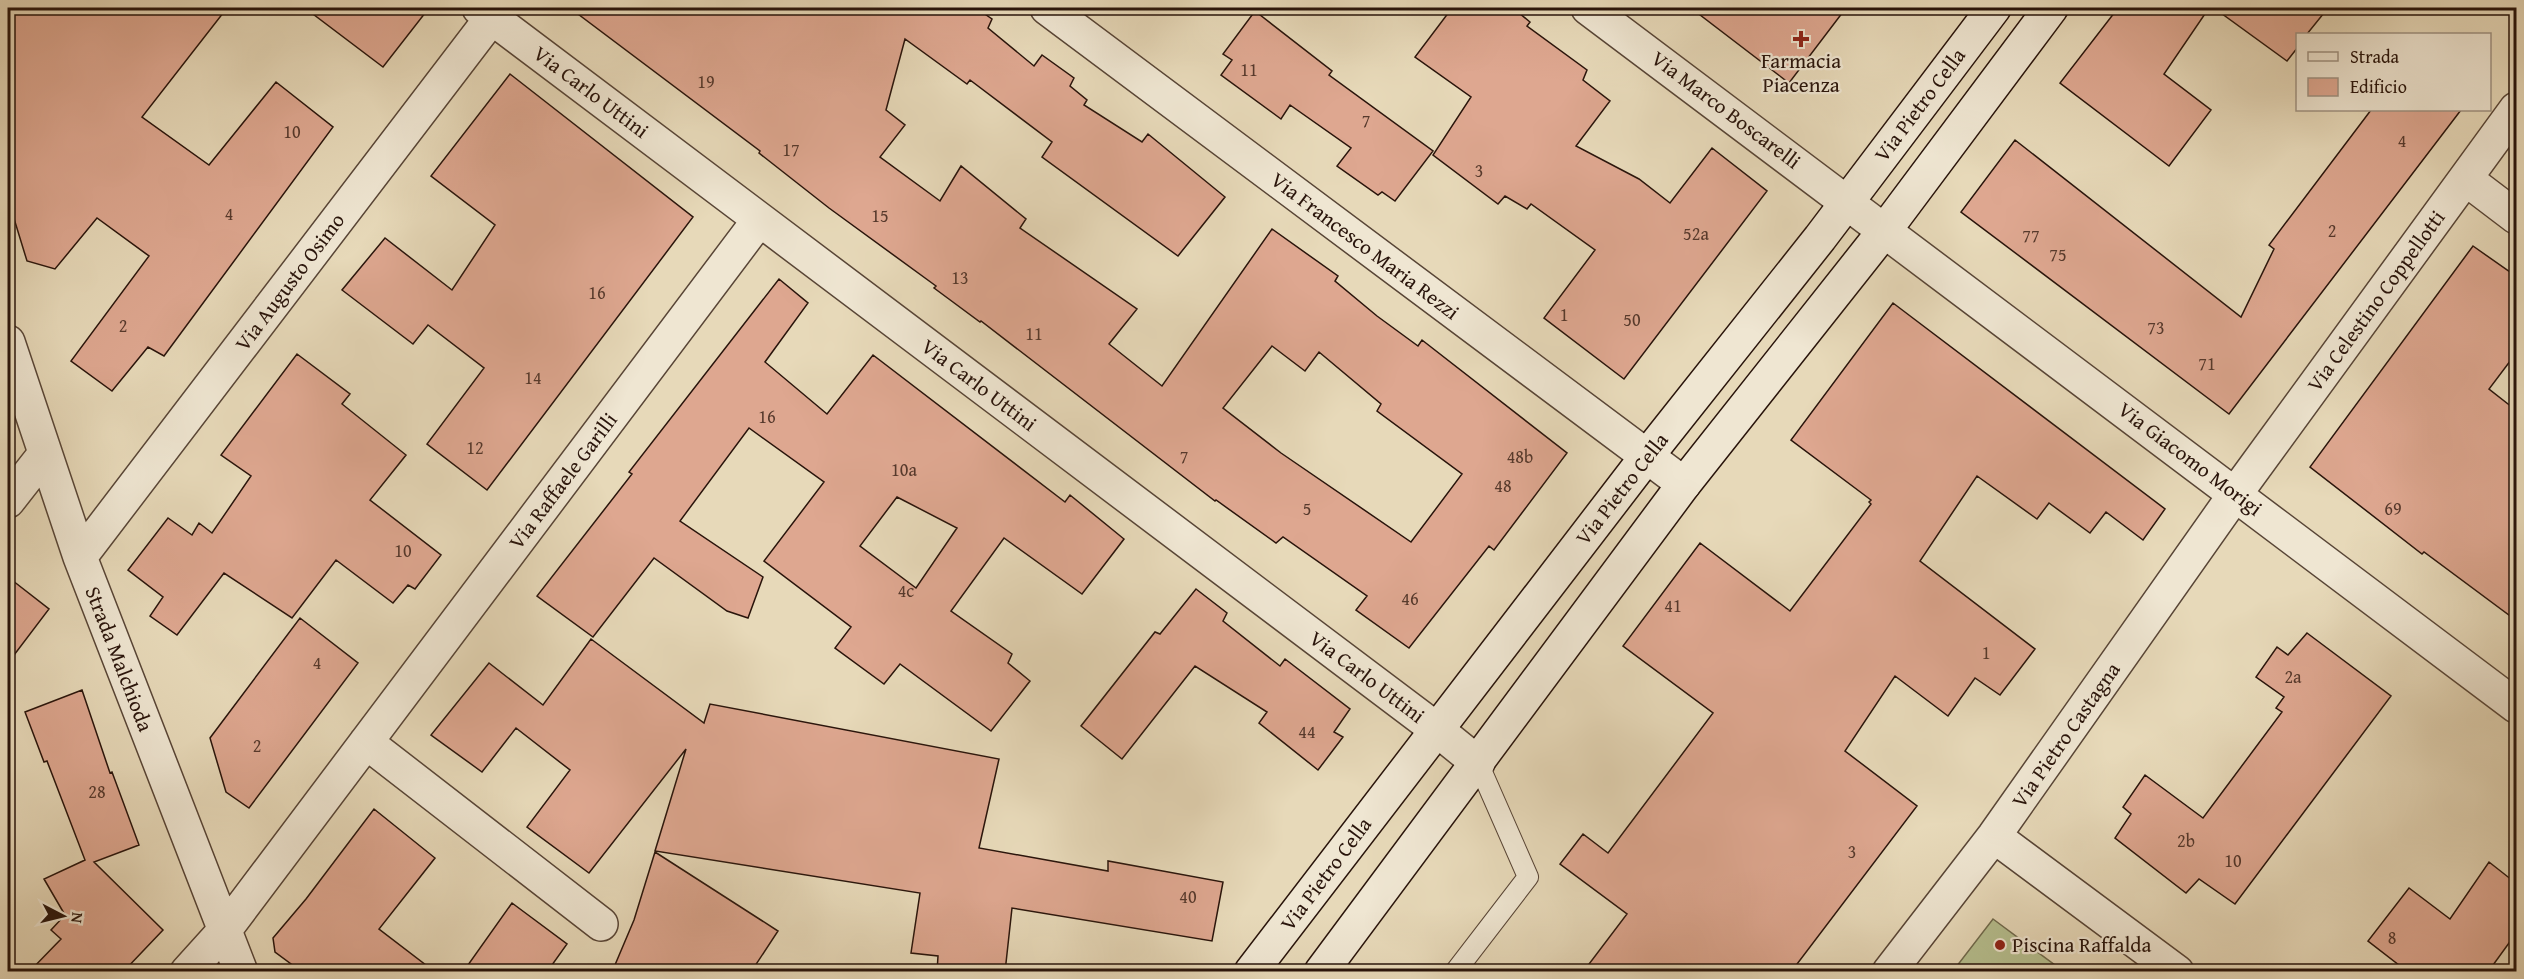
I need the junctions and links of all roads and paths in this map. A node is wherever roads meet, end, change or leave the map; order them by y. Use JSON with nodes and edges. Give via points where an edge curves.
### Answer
{"nodes":[{"id":1,"x":1047,"y":8,"type":"edge"},
{"id":2,"x":1588,"y":8,"type":"edge"},
{"id":3,"x":1994,"y":8,"type":"edge"},
{"id":4,"x":2052,"y":8,"type":"edge"},
{"id":5,"x":490,"y":11,"type":"edge"},
{"id":6,"x":2517,"y":109,"type":"edge"},
{"id":7,"x":2466,"y":179,"type":"junction"},
{"id":8,"x":1865,"y":214,"type":"junction"},
{"id":9,"x":2517,"y":217,"type":"edge"},
{"id":10,"x":759,"y":220,"type":"junction"},
{"id":11,"x":8,"y":342,"type":"edge"},
{"id":12,"x":44,"y":455,"type":"junction"},
{"id":13,"x":1647,"y":456,"type":"junction"},
{"id":14,"x":1684,"y":484,"type":"junction"},
{"id":15,"x":2236,"y":494,"type":"junction"},
{"id":16,"x":8,"y":501,"type":"edge"},
{"id":17,"x":80,"y":557,"type":"junction"},
{"id":18,"x":2517,"y":706,"type":"edge"},
{"id":19,"x":1436,"y":729,"type":"junction"},
{"id":20,"x":366,"y":742,"type":"junction"},
{"id":21,"x":1478,"y":763,"type":"junction"},
{"id":22,"x":1994,"y":836,"type":"junction"},
{"id":23,"x":601,"y":924,"type":"dead end"},
{"id":24,"x":224,"y":931,"type":"junction"},
{"id":25,"x":188,"y":972,"type":"edge"},
{"id":26,"x":241,"y":972,"type":"edge"},
{"id":27,"x":1251,"y":972,"type":"edge"},
{"id":28,"x":1321,"y":972,"type":"edge"},
{"id":29,"x":1455,"y":972,"type":"edge"},
{"id":30,"x":1889,"y":972,"type":"edge"},
{"id":31,"x":2177,"y":972,"type":"edge"}],
"edges":[{"from":1,"to":13,"type":"street","name":"Via Francesco Maria Rezzi"},
{"from":2,"to":8,"type":"street","name":"Via Marco Boscarelli"},
{"from":3,"to":8,"type":"street","name":"Via Pietro Cella"},
{"from":4,"to":8,"type":"street","name":"Via Pietro Cella"},
{"from":5,"to":10,"type":"street","name":"Via Carlo Uttini"},
{"from":5,"to":17,"type":"street","name":"Via Augusto Osimo"},
{"from":6,"to":7,"type":"street","name":"Via Celestino Coppellotti"},
{"from":7,"to":9,"type":"street"},
{"from":7,"to":15,"type":"street","name":"Via Celestino Coppellotti"},
{"from":8,"to":13,"type":"street","name":"Via Pietro Cella","via":[[1820,238]]},
{"from":8,"to":14,"type":"street","name":"Via Pietro Cella"},
{"from":8,"to":15,"type":"street","name":"Via Giacomo Morigi"},
{"from":10,"to":19,"type":"street","name":"Via Carlo Uttini"},
{"from":10,"to":20,"type":"street","name":"Via Raffaele Garilli"},
{"from":11,"to":12,"type":"street","name":"Strada Malchioda"},
{"from":12,"to":16,"type":"street"},
{"from":12,"to":17,"type":"street","name":"Strada Malchioda"},
{"from":13,"to":14,"type":"street","name":"Via Francesco Maria Rezzi"},
{"from":13,"to":19,"type":"street","name":"Via Pietro Cella"},
{"from":14,"to":21,"type":"street","name":"Via Pietro Cella"},
{"from":15,"to":18,"type":"street","name":"Via Giacomo Morigi"},
{"from":15,"to":22,"type":"street","name":"Via Pietro Castagna"},
{"from":17,"to":24,"type":"street","name":"Strada Malchioda"},
{"from":19,"to":21,"type":"street","name":"Via Carlo Uttini"},
{"from":19,"to":27,"type":"street","name":"Via Pietro Cella"},
{"from":20,"to":23,"type":"street"},
{"from":20,"to":24,"type":"street","name":"Via Raffaele Garilli"},
{"from":21,"to":28,"type":"street","name":"Via Pietro Cella"},
{"from":21,"to":29,"type":"lane","via":[[1528,878]]},
{"from":22,"to":30,"type":"street","name":"Via Pietro Castagna"},
{"from":22,"to":31,"type":"street"},
{"from":24,"to":25,"type":"street","name":"Via Raffaele Garilli"},
{"from":24,"to":26,"type":"street","name":"Strada Malchioda"}]}
